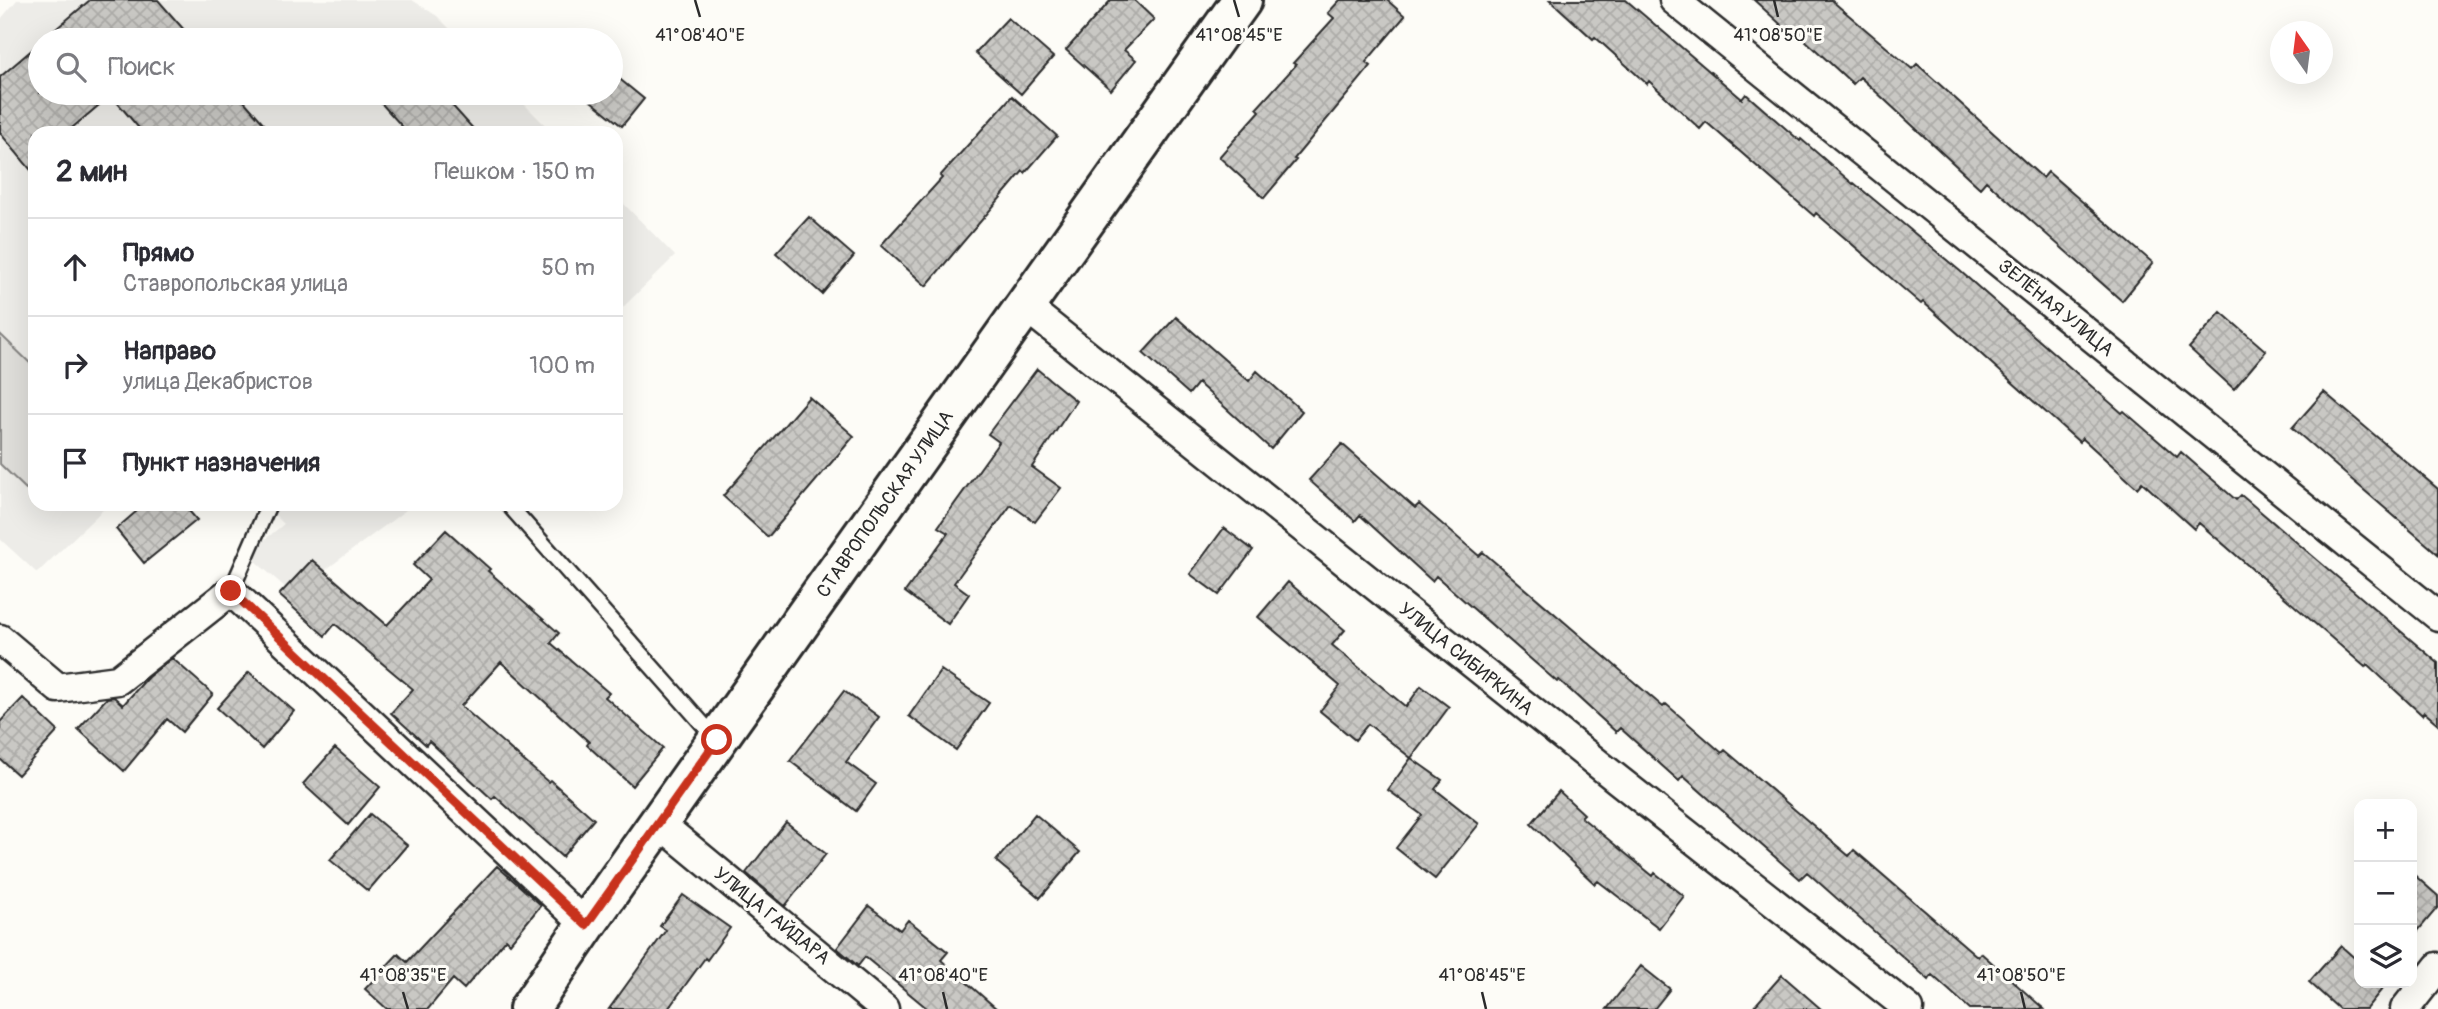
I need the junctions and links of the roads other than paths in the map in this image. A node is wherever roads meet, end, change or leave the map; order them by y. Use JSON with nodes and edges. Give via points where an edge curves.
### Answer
{"nodes":[{"id":1,"x":1242,"y":0,"type":"edge"},
{"id":2,"x":1674,"y":0,"type":"edge"},
{"id":3,"x":1025,"y":306,"type":"junction"},
{"id":4,"x":266,"y":511,"type":"edge"},
{"id":5,"x":514,"y":511,"type":"edge"},
{"id":6,"x":231,"y":591,"type":"junction"},
{"id":7,"x":2438,"y":616,"type":"edge"},
{"id":8,"x":0,"y":639,"type":"edge"},
{"id":9,"x":717,"y":740,"type":"junction"},
{"id":10,"x":659,"y":823,"type":"junction"},
{"id":11,"x":586,"y":925,"type":"junction"},
{"id":12,"x":2438,"y":967,"type":"edge"},
{"id":13,"x":529,"y":1009,"type":"edge"},
{"id":14,"x":884,"y":1009,"type":"edge"},
{"id":15,"x":1909,"y":1009,"type":"edge"},
{"id":16,"x":2405,"y":1009,"type":"edge"}],
"edges":[{"from":1,"to":3,"type":"main road","name":"СТАВРОПОЛЬСКАЯ УЛИЦА"},
{"from":2,"to":7,"type":"street","name":"ЗЕЛЁНАЯ УЛИЦА"},
{"from":3,"to":9,"type":"main road","name":"СТАВРОПОЛЬСКАЯ УЛИЦА"},
{"from":3,"to":15,"type":"street","name":"УЛИЦА СИБИРКИНА"},
{"from":4,"to":6,"type":"lane"},
{"from":5,"to":9,"type":"lane"},
{"from":6,"to":8,"type":"street","via":[[118,680],[58,688]]},
{"from":6,"to":11,"type":"street"},
{"from":9,"to":10,"type":"main road","name":"СТАВРОПОЛЬСКАЯ УЛИЦА"},
{"from":10,"to":11,"type":"main road","name":"СТАВРОПОЛЬСКАЯ УЛИЦА"},
{"from":10,"to":14,"type":"street","name":"УЛИЦА ГАЙДАРА"},
{"from":11,"to":13,"type":"main road","name":"СТАВРОПОЛЬСКАЯ УЛИЦА"},
{"from":12,"to":16,"type":"street"}]}
